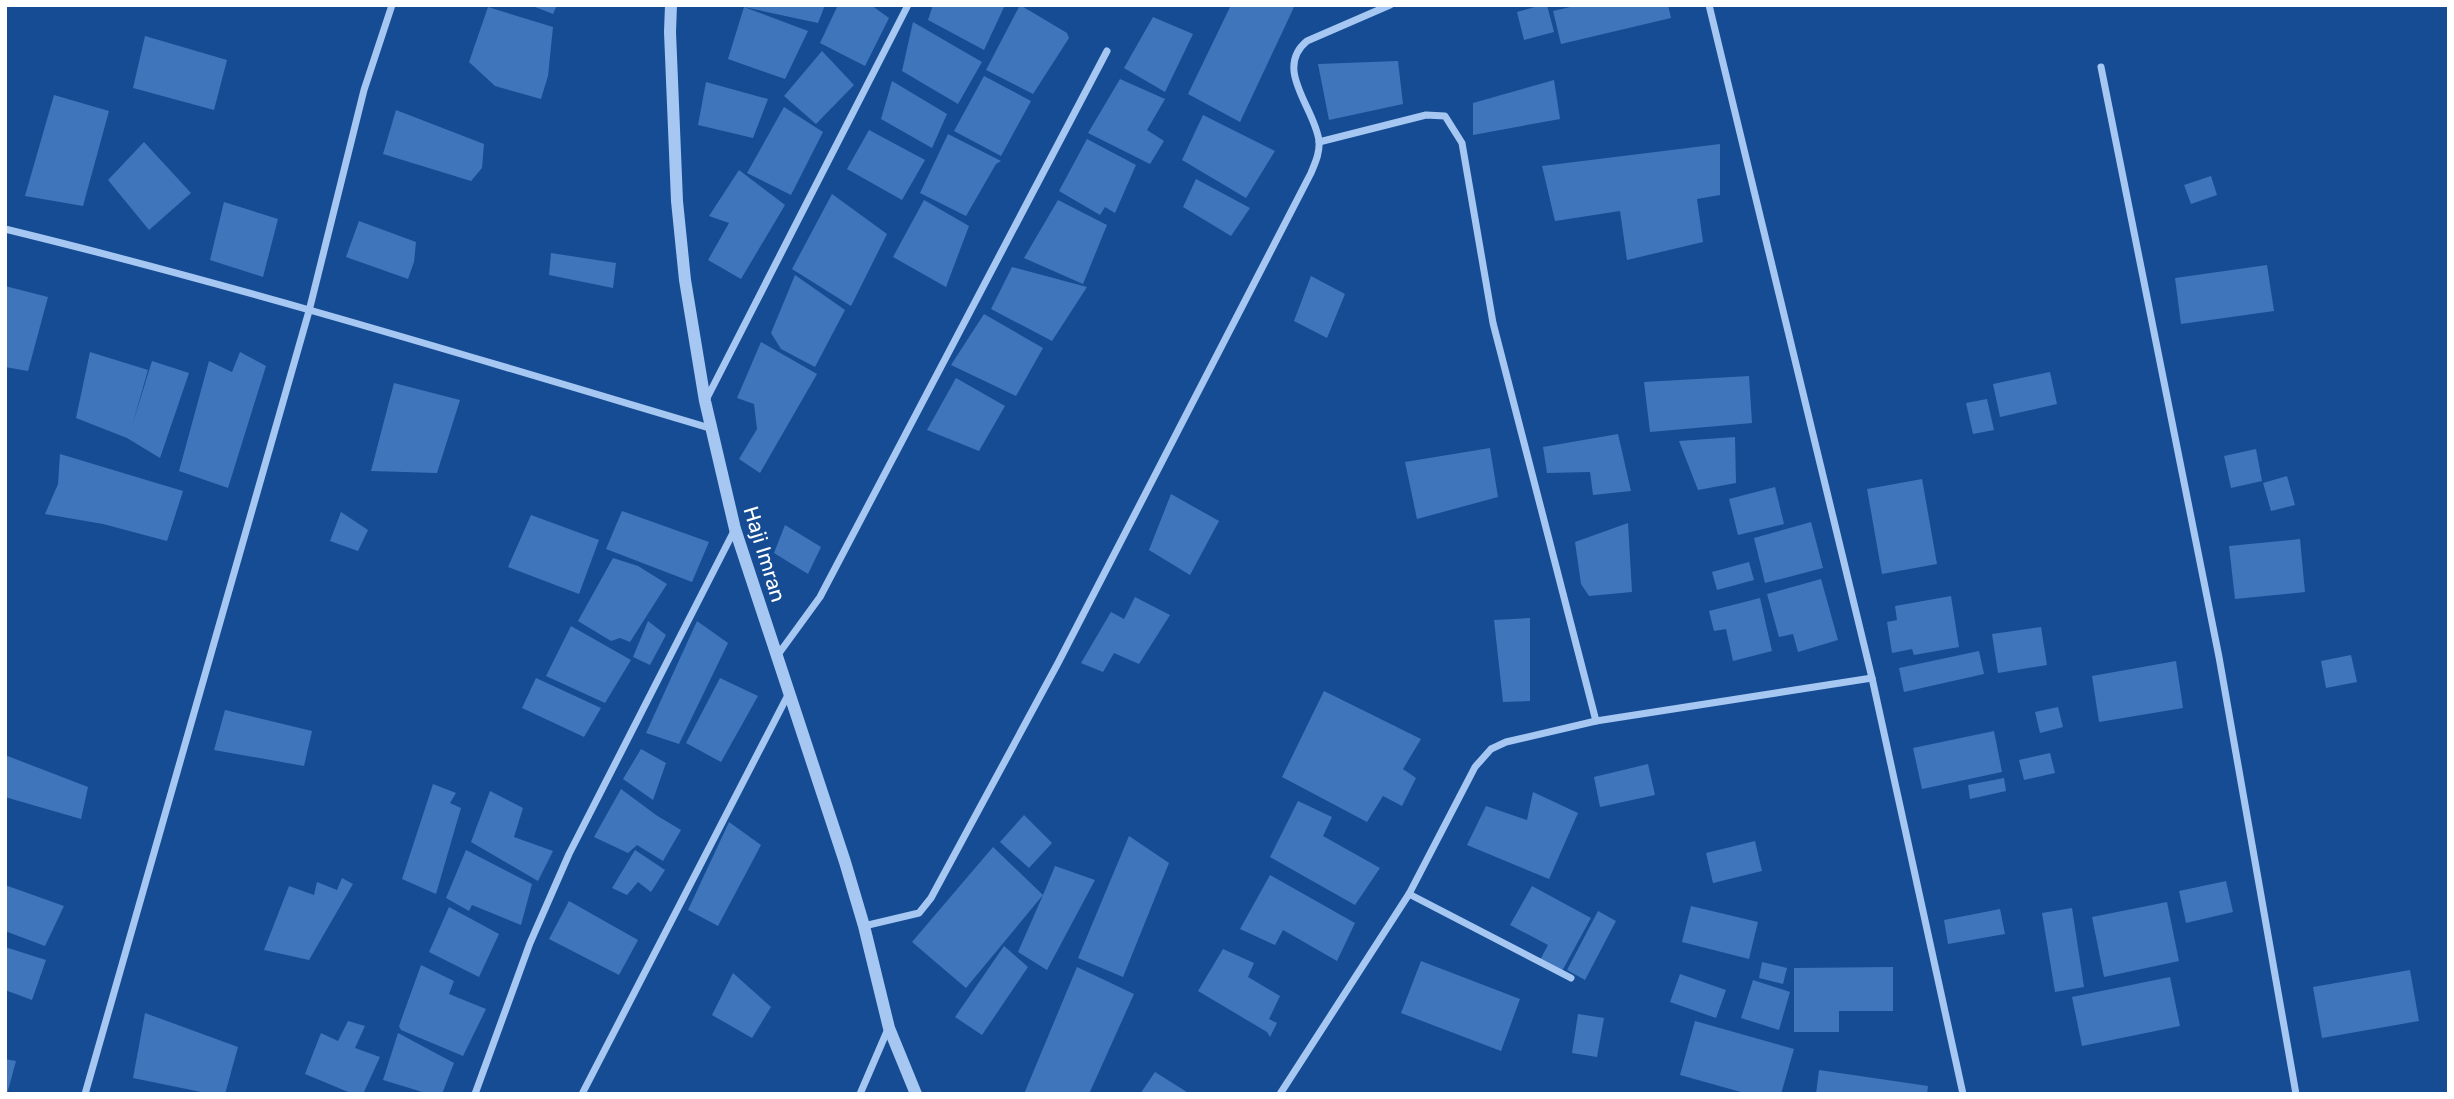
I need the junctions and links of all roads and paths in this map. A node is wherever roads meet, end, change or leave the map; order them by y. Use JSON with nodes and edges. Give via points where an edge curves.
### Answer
{"nodes":[{"id":1,"x":392,"y":5,"type":"edge"},
{"id":2,"x":671,"y":5,"type":"edge"},
{"id":3,"x":908,"y":5,"type":"edge"},
{"id":4,"x":1390,"y":5,"type":"edge"},
{"id":5,"x":1709,"y":5,"type":"edge"},
{"id":6,"x":1107,"y":51,"type":"dead end"},
{"id":7,"x":2101,"y":67,"type":"dead end"},
{"id":8,"x":1319,"y":142,"type":"junction"},
{"id":9,"x":5,"y":229,"type":"edge"},
{"id":10,"x":309,"y":311,"type":"junction"},
{"id":11,"x":705,"y":401,"type":"junction"},
{"id":12,"x":714,"y":430,"type":"junction"},
{"id":13,"x":735,"y":529,"type":"junction"},
{"id":14,"x":777,"y":656,"type":"junction"},
{"id":15,"x":1872,"y":678,"type":"junction"},
{"id":16,"x":789,"y":694,"type":"junction"},
{"id":17,"x":1596,"y":721,"type":"junction"},
{"id":18,"x":1409,"y":894,"type":"junction"},
{"id":19,"x":864,"y":926,"type":"junction"},
{"id":20,"x":1571,"y":978,"type":"dead end"},
{"id":21,"x":889,"y":1028,"type":"junction"},
{"id":22,"x":85,"y":1094,"type":"edge"},
{"id":23,"x":475,"y":1094,"type":"edge"},
{"id":24,"x":582,"y":1094,"type":"edge"},
{"id":25,"x":860,"y":1094,"type":"edge"},
{"id":26,"x":916,"y":1094,"type":"edge"},
{"id":27,"x":1280,"y":1094,"type":"edge"},
{"id":28,"x":1963,"y":1094,"type":"edge"},
{"id":29,"x":2296,"y":1094,"type":"edge"}],
"edges":[{"from":1,"to":10,"type":"street","via":[[364,90]]},
{"from":2,"to":11,"type":"street","name":"Haji Imran","via":[[677,201]]},
{"from":3,"to":11,"type":"street"},
{"from":4,"to":8,"type":"street","via":[[1307,41],[1294,57],[1294,75]]},
{"from":5,"to":15,"type":"street"},
{"from":6,"to":14,"type":"street","via":[[820,597]]},
{"from":7,"to":29,"type":"street","via":[[2219,657]]},
{"from":8,"to":17,"type":"street","via":[[1426,115],[1445,116],[1462,143],[1493,323]]},
{"from":8,"to":19,"type":"street","via":[[1311,173],[931,898],[919,913]]},
{"from":9,"to":10,"type":"street"},
{"from":10,"to":12,"type":"street"},
{"from":10,"to":22,"type":"street"},
{"from":11,"to":12,"type":"street","name":"Haji Imran"},
{"from":12,"to":13,"type":"street","name":"Haji Imran"},
{"from":13,"to":14,"type":"street","name":"Haji Imran"},
{"from":13,"to":23,"type":"street","via":[[569,854],[530,943]]},
{"from":14,"to":16,"type":"street","name":"Haji Imran"},
{"from":15,"to":17,"type":"street"},
{"from":15,"to":28,"type":"street"},
{"from":16,"to":19,"type":"street","name":"Haji Imran"},
{"from":16,"to":24,"type":"street"},
{"from":17,"to":18,"type":"street","via":[[1491,749],[1475,767]]},
{"from":18,"to":20,"type":"street"},
{"from":18,"to":27,"type":"street"},
{"from":19,"to":21,"type":"street","name":"Haji Imran"},
{"from":21,"to":25,"type":"street"},
{"from":21,"to":26,"type":"street","name":"Haji Imran"}]}
